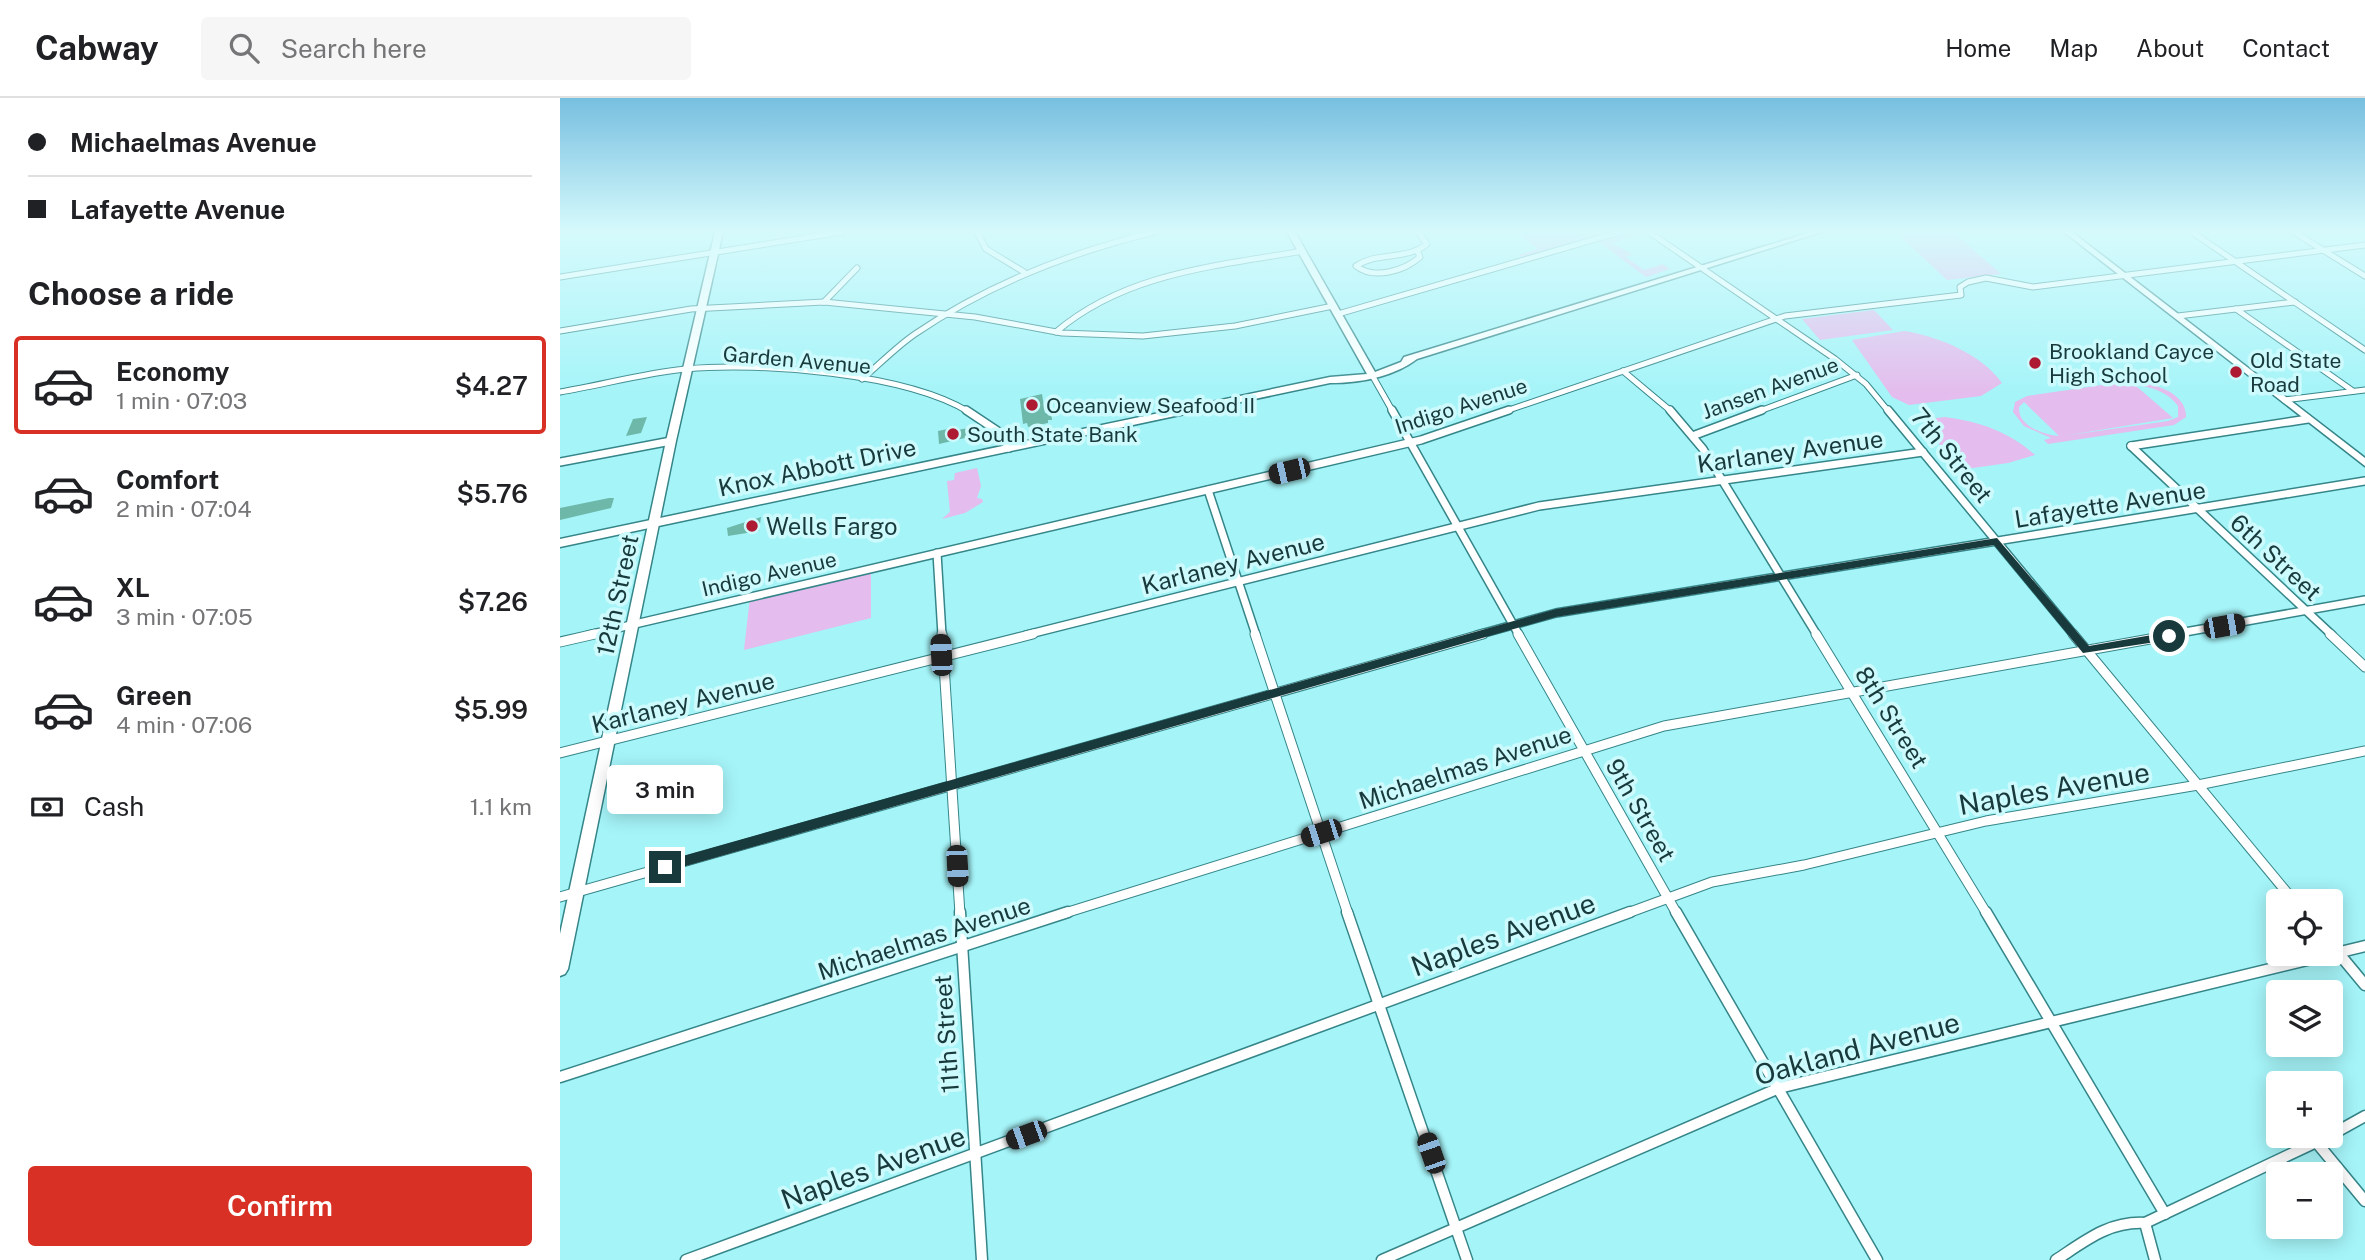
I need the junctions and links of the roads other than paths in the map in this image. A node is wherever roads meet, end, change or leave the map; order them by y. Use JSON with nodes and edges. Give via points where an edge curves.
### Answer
{"nodes":[{"id":1,"x":708,"y":286,"type":"edge"},
{"id":2,"x":840,"y":286,"type":"edge"},
{"id":3,"x":994,"y":286,"type":"edge"},
{"id":4,"x":1140,"y":286,"type":"edge"},
{"id":5,"x":1323,"y":286,"type":"edge"},
{"id":6,"x":1423,"y":286,"type":"edge"},
{"id":7,"x":1644,"y":286,"type":"edge"},
{"id":8,"x":1730,"y":286,"type":"edge"},
{"id":9,"x":1961,"y":286,"type":"edge"},
{"id":10,"x":2139,"y":286,"type":"edge"},
{"id":11,"x":2272,"y":286,"type":"edge"},
{"id":12,"x":824,"y":302,"type":"junction"},
{"id":13,"x":2295,"y":302,"type":"junction"},
{"id":14,"x":703,"y":307,"type":"junction"},
{"id":15,"x":2236,"y":309,"type":"junction"},
{"id":16,"x":1336,"y":310,"type":"junction"},
{"id":17,"x":946,"y":314,"type":"junction"},
{"id":18,"x":2178,"y":316,"type":"junction"},
{"id":19,"x":1776,"y":318,"type":"junction"},
{"id":20,"x":560,"y":331,"type":"edge"},
{"id":21,"x":1056,"y":332,"type":"junction"},
{"id":22,"x":2365,"y":351,"type":"edge"},
{"id":23,"x":687,"y":369,"type":"junction"},
{"id":24,"x":1370,"y":371,"type":"junction"},
{"id":25,"x":1623,"y":371,"type":"junction"},
{"id":26,"x":1857,"y":375,"type":"junction"},
{"id":27,"x":862,"y":379,"type":"junction"},
{"id":28,"x":2365,"y":390,"type":"edge"},
{"id":29,"x":2353,"y":391,"type":"junction"},
{"id":30,"x":560,"y":392,"type":"edge"},
{"id":31,"x":2284,"y":400,"type":"junction"},
{"id":32,"x":2308,"y":419,"type":"junction"},
{"id":33,"x":1695,"y":435,"type":"junction"},
{"id":34,"x":671,"y":440,"type":"junction"},
{"id":35,"x":1411,"y":443,"type":"junction"},
{"id":36,"x":1009,"y":448,"type":"junction"},
{"id":37,"x":1923,"y":452,"type":"junction"},
{"id":38,"x":560,"y":462,"type":"edge"},
{"id":39,"x":2365,"y":463,"type":"edge"},
{"id":40,"x":1722,"y":480,"type":"junction"},
{"id":41,"x":2365,"y":481,"type":"edge"},
{"id":42,"x":1208,"y":490,"type":"junction"},
{"id":43,"x":2198,"y":509,"type":"junction"},
{"id":44,"x":655,"y":523,"type":"junction"},
{"id":45,"x":1458,"y":527,"type":"junction"},
{"id":46,"x":1997,"y":541,"type":"junction"},
{"id":47,"x":560,"y":543,"type":"edge"},
{"id":48,"x":937,"y":553,"type":"junction"},
{"id":49,"x":1780,"y":576,"type":"junction"},
{"id":50,"x":1239,"y":582,"type":"junction"},
{"id":51,"x":2365,"y":600,"type":"edge"},
{"id":52,"x":2306,"y":611,"type":"junction"},
{"id":53,"x":634,"y":624,"type":"junction"},
{"id":54,"x":1513,"y":625,"type":"junction"},
{"id":55,"x":560,"y":642,"type":"edge"},
{"id":56,"x":2087,"y":650,"type":"junction"},
{"id":57,"x":941,"y":655,"type":"junction"},
{"id":58,"x":2365,"y":667,"type":"edge"},
{"id":59,"x":1275,"y":693,"type":"junction"},
{"id":60,"x":1852,"y":693,"type":"junction"},
{"id":61,"x":607,"y":741,"type":"junction"},
{"id":62,"x":1584,"y":749,"type":"junction"},
{"id":63,"x":2365,"y":751,"type":"edge"},
{"id":64,"x":560,"y":753,"type":"edge"},
{"id":65,"x":2197,"y":785,"type":"junction"},
{"id":66,"x":953,"y":786,"type":"junction"},
{"id":67,"x":1939,"y":832,"type":"junction"},
{"id":68,"x":1321,"y":833,"type":"junction"},
{"id":69,"x":2284,"y":889,"type":"edge"},
{"id":70,"x":576,"y":892,"type":"junction"},
{"id":71,"x":560,"y":897,"type":"edge"},
{"id":72,"x":1668,"y":897,"type":"junction"},
{"id":73,"x":962,"y":946,"type":"junction"},
{"id":74,"x":2365,"y":946,"type":"edge"},
{"id":75,"x":2343,"y":947,"type":"edge"},
{"id":76,"x":2343,"y":959,"type":"edge"},
{"id":77,"x":2266,"y":965,"type":"edge"},
{"id":78,"x":560,"y":969,"type":"edge"},
{"id":79,"x":2365,"y":985,"type":"edge"},
{"id":80,"x":1380,"y":1004,"type":"junction"},
{"id":81,"x":2049,"y":1021,"type":"junction"},
{"id":82,"x":560,"y":1077,"type":"edge"},
{"id":83,"x":1779,"y":1088,"type":"junction"},
{"id":84,"x":2365,"y":1116,"type":"edge"},
{"id":85,"x":2343,"y":1128,"type":"edge"},
{"id":86,"x":2306,"y":1148,"type":"edge"},
{"id":87,"x":2321,"y":1148,"type":"edge"},
{"id":88,"x":975,"y":1153,"type":"junction"},
{"id":89,"x":2365,"y":1201,"type":"edge"},
{"id":90,"x":2165,"y":1214,"type":"junction"},
{"id":91,"x":2145,"y":1223,"type":"junction"},
{"id":92,"x":1456,"y":1228,"type":"junction"},
{"id":93,"x":686,"y":1260,"type":"edge"},
{"id":94,"x":982,"y":1260,"type":"edge"},
{"id":95,"x":1382,"y":1260,"type":"edge"},
{"id":96,"x":1467,"y":1260,"type":"edge"},
{"id":97,"x":1877,"y":1260,"type":"edge"},
{"id":98,"x":2056,"y":1260,"type":"edge"},
{"id":99,"x":2155,"y":1260,"type":"edge"}],
"edges":[{"from":1,"to":14,"type":"main road","name":"12th Street"},
{"from":2,"to":12,"type":"street"},
{"from":3,"to":17,"type":"street"},
{"from":4,"to":21,"type":"street","via":[[1097,302]]},
{"from":5,"to":16,"type":"main road","name":"9th Street"},
{"from":6,"to":16,"type":"street"},
{"from":7,"to":24,"type":"main road","name":"Knox Abbott Drive","via":[[1413,358],[1402,366]]},
{"from":8,"to":19,"type":"street","name":"7th Street"},
{"from":9,"to":19,"type":"street","name":"Indigo Avenue","via":[[1961,295]]},
{"from":10,"to":18,"type":"main road"},
{"from":11,"to":13,"type":"street"},
{"from":12,"to":14,"type":"street"},
{"from":12,"to":17,"type":"street"},
{"from":13,"to":15,"type":"street"},
{"from":13,"to":22,"type":"street"},
{"from":14,"to":20,"type":"street"},
{"from":14,"to":23,"type":"main road","name":"12th Street"},
{"from":15,"to":18,"type":"street"},
{"from":15,"to":29,"type":"street"},
{"from":16,"to":21,"type":"street","via":[[1186,333],[1103,336]]},
{"from":16,"to":24,"type":"main road","name":"9th Street"},
{"from":17,"to":21,"type":"street"},
{"from":17,"to":27,"type":"street","via":[[904,342]]},
{"from":18,"to":31,"type":"main road"},
{"from":19,"to":25,"type":"street","name":"Indigo Avenue"},
{"from":19,"to":26,"type":"street","name":"7th Street"},
{"from":23,"to":27,"type":"street","name":"Garden Avenue","via":[[773,370]]},
{"from":23,"to":30,"type":"street","name":"Garden Avenue"},
{"from":23,"to":34,"type":"main road","name":"12th Street"},
{"from":24,"to":35,"type":"street","name":"9th Street"},
{"from":24,"to":36,"type":"main road","name":"Knox Abbott Drive","via":[[1345,381],[1330,380]]},
{"from":25,"to":33,"type":"street","name":"8th Street"},
{"from":25,"to":35,"type":"street","name":"Indigo Avenue"},
{"from":26,"to":33,"type":"street","name":"Jansen Avenue"},
{"from":26,"to":37,"type":"street","name":"7th Street"},
{"from":27,"to":36,"type":"street","name":"Garden Avenue","via":[[964,408],[1007,439]]},
{"from":28,"to":29,"type":"street"},
{"from":29,"to":31,"type":"street"},
{"from":31,"to":32,"type":"main road"},
{"from":32,"to":39,"type":"main road"},
{"from":32,"to":43,"type":"street","name":"6th Street","via":[[2131,446]]},
{"from":33,"to":40,"type":"street","name":"8th Street"},
{"from":34,"to":38,"type":"street"},
{"from":34,"to":44,"type":"main road","name":"12th Street"},
{"from":35,"to":42,"type":"street","name":"Indigo Avenue"},
{"from":35,"to":45,"type":"street","name":"9th Street"},
{"from":36,"to":44,"type":"main road","name":"Knox Abbott Drive"},
{"from":37,"to":40,"type":"street","name":"Karlaney Avenue"},
{"from":37,"to":46,"type":"street","name":"7th Street"},
{"from":40,"to":45,"type":"street","name":"Karlaney Avenue","via":[[1549,505]]},
{"from":40,"to":49,"type":"street","name":"8th Street"},
{"from":41,"to":43,"type":"street","name":"Lafayette Avenue"},
{"from":42,"to":48,"type":"street","name":"Indigo Avenue"},
{"from":42,"to":50,"type":"street"},
{"from":43,"to":46,"type":"street","name":"Lafayette Avenue"},
{"from":43,"to":52,"type":"street","name":"6th Street"},
{"from":44,"to":47,"type":"main road","name":"Knox Abbott Drive"},
{"from":44,"to":53,"type":"main road","name":"12th Street"},
{"from":45,"to":50,"type":"street","name":"Karlaney Avenue"},
{"from":45,"to":54,"type":"street","name":"9th Street"},
{"from":46,"to":49,"type":"street","name":"Lafayette Avenue"},
{"from":46,"to":56,"type":"street","name":"7th Street"},
{"from":48,"to":53,"type":"street","name":"Indigo Avenue"},
{"from":48,"to":57,"type":"street","name":"11th Street"},
{"from":49,"to":54,"type":"street","name":"Lafayette Avenue","via":[[1570,610]]},
{"from":49,"to":60,"type":"street","name":"8th Street"},
{"from":50,"to":57,"type":"street","name":"Karlaney Avenue"},
{"from":50,"to":59,"type":"street"},
{"from":51,"to":52,"type":"street","name":"Michaelmas Avenue"},
{"from":52,"to":56,"type":"street","name":"Michaelmas Avenue"},
{"from":52,"to":58,"type":"street","name":"6th Street"},
{"from":53,"to":55,"type":"street","name":"Indigo Avenue"},
{"from":53,"to":61,"type":"main road","name":"12th Street"},
{"from":54,"to":59,"type":"street","name":"Lafayette Avenue"},
{"from":54,"to":62,"type":"street","name":"9th Street"},
{"from":56,"to":60,"type":"street","name":"Michaelmas Avenue"},
{"from":56,"to":65,"type":"street","name":"7th Street"},
{"from":57,"to":61,"type":"street","name":"Karlaney Avenue"},
{"from":57,"to":66,"type":"street","name":"11th Street"},
{"from":59,"to":66,"type":"street","name":"Lafayette Avenue"},
{"from":59,"to":68,"type":"street"},
{"from":60,"to":62,"type":"street","name":"Michaelmas Avenue","via":[[1664,726]]},
{"from":60,"to":67,"type":"street","name":"8th Street"},
{"from":61,"to":64,"type":"street","name":"Karlaney Avenue"},
{"from":61,"to":70,"type":"main road","name":"12th Street"},
{"from":62,"to":68,"type":"street","name":"Michaelmas Avenue"},
{"from":62,"to":72,"type":"street","name":"9th Street"},
{"from":63,"to":65,"type":"street","name":"Naples Avenue"},
{"from":65,"to":67,"type":"street","name":"Naples Avenue"},
{"from":65,"to":69,"type":"street","name":"7th Street"},
{"from":66,"to":70,"type":"street","name":"Lafayette Avenue"},
{"from":66,"to":73,"type":"street","name":"11th Street"},
{"from":67,"to":72,"type":"street","name":"Naples Avenue","via":[[1712,882]]},
{"from":67,"to":81,"type":"street","name":"8th Street"},
{"from":68,"to":73,"type":"street","name":"Michaelmas Avenue"},
{"from":68,"to":80,"type":"street"},
{"from":70,"to":71,"type":"street","name":"Lafayette Avenue"},
{"from":70,"to":78,"type":"main road","name":"12th Street"},
{"from":72,"to":80,"type":"street","name":"Naples Avenue"},
{"from":72,"to":83,"type":"street","name":"9th Street"},
{"from":73,"to":82,"type":"street","name":"Michaelmas Avenue"},
{"from":73,"to":88,"type":"street","name":"11th Street"},
{"from":74,"to":75,"type":"street","name":"Oakland Avenue"},
{"from":76,"to":79,"type":"street"},
{"from":77,"to":81,"type":"street","name":"Oakland Avenue"},
{"from":80,"to":88,"type":"street","name":"Naples Avenue"},
{"from":80,"to":92,"type":"street"},
{"from":81,"to":83,"type":"street","name":"Oakland Avenue"},
{"from":81,"to":90,"type":"street","name":"8th Street"},
{"from":83,"to":92,"type":"street","name":"Oakland Avenue"},
{"from":83,"to":97,"type":"street","name":"9th Street"},
{"from":84,"to":85,"type":"street"},
{"from":86,"to":90,"type":"street"},
{"from":87,"to":89,"type":"street"},
{"from":88,"to":93,"type":"street","name":"Naples Avenue"},
{"from":88,"to":94,"type":"street","name":"11th Street"},
{"from":90,"to":91,"type":"street"},
{"from":91,"to":98,"type":"street","via":[[2110,1225]]},
{"from":91,"to":99,"type":"street"},
{"from":92,"to":95,"type":"street","name":"Oakland Avenue"},
{"from":92,"to":96,"type":"street"}]}
